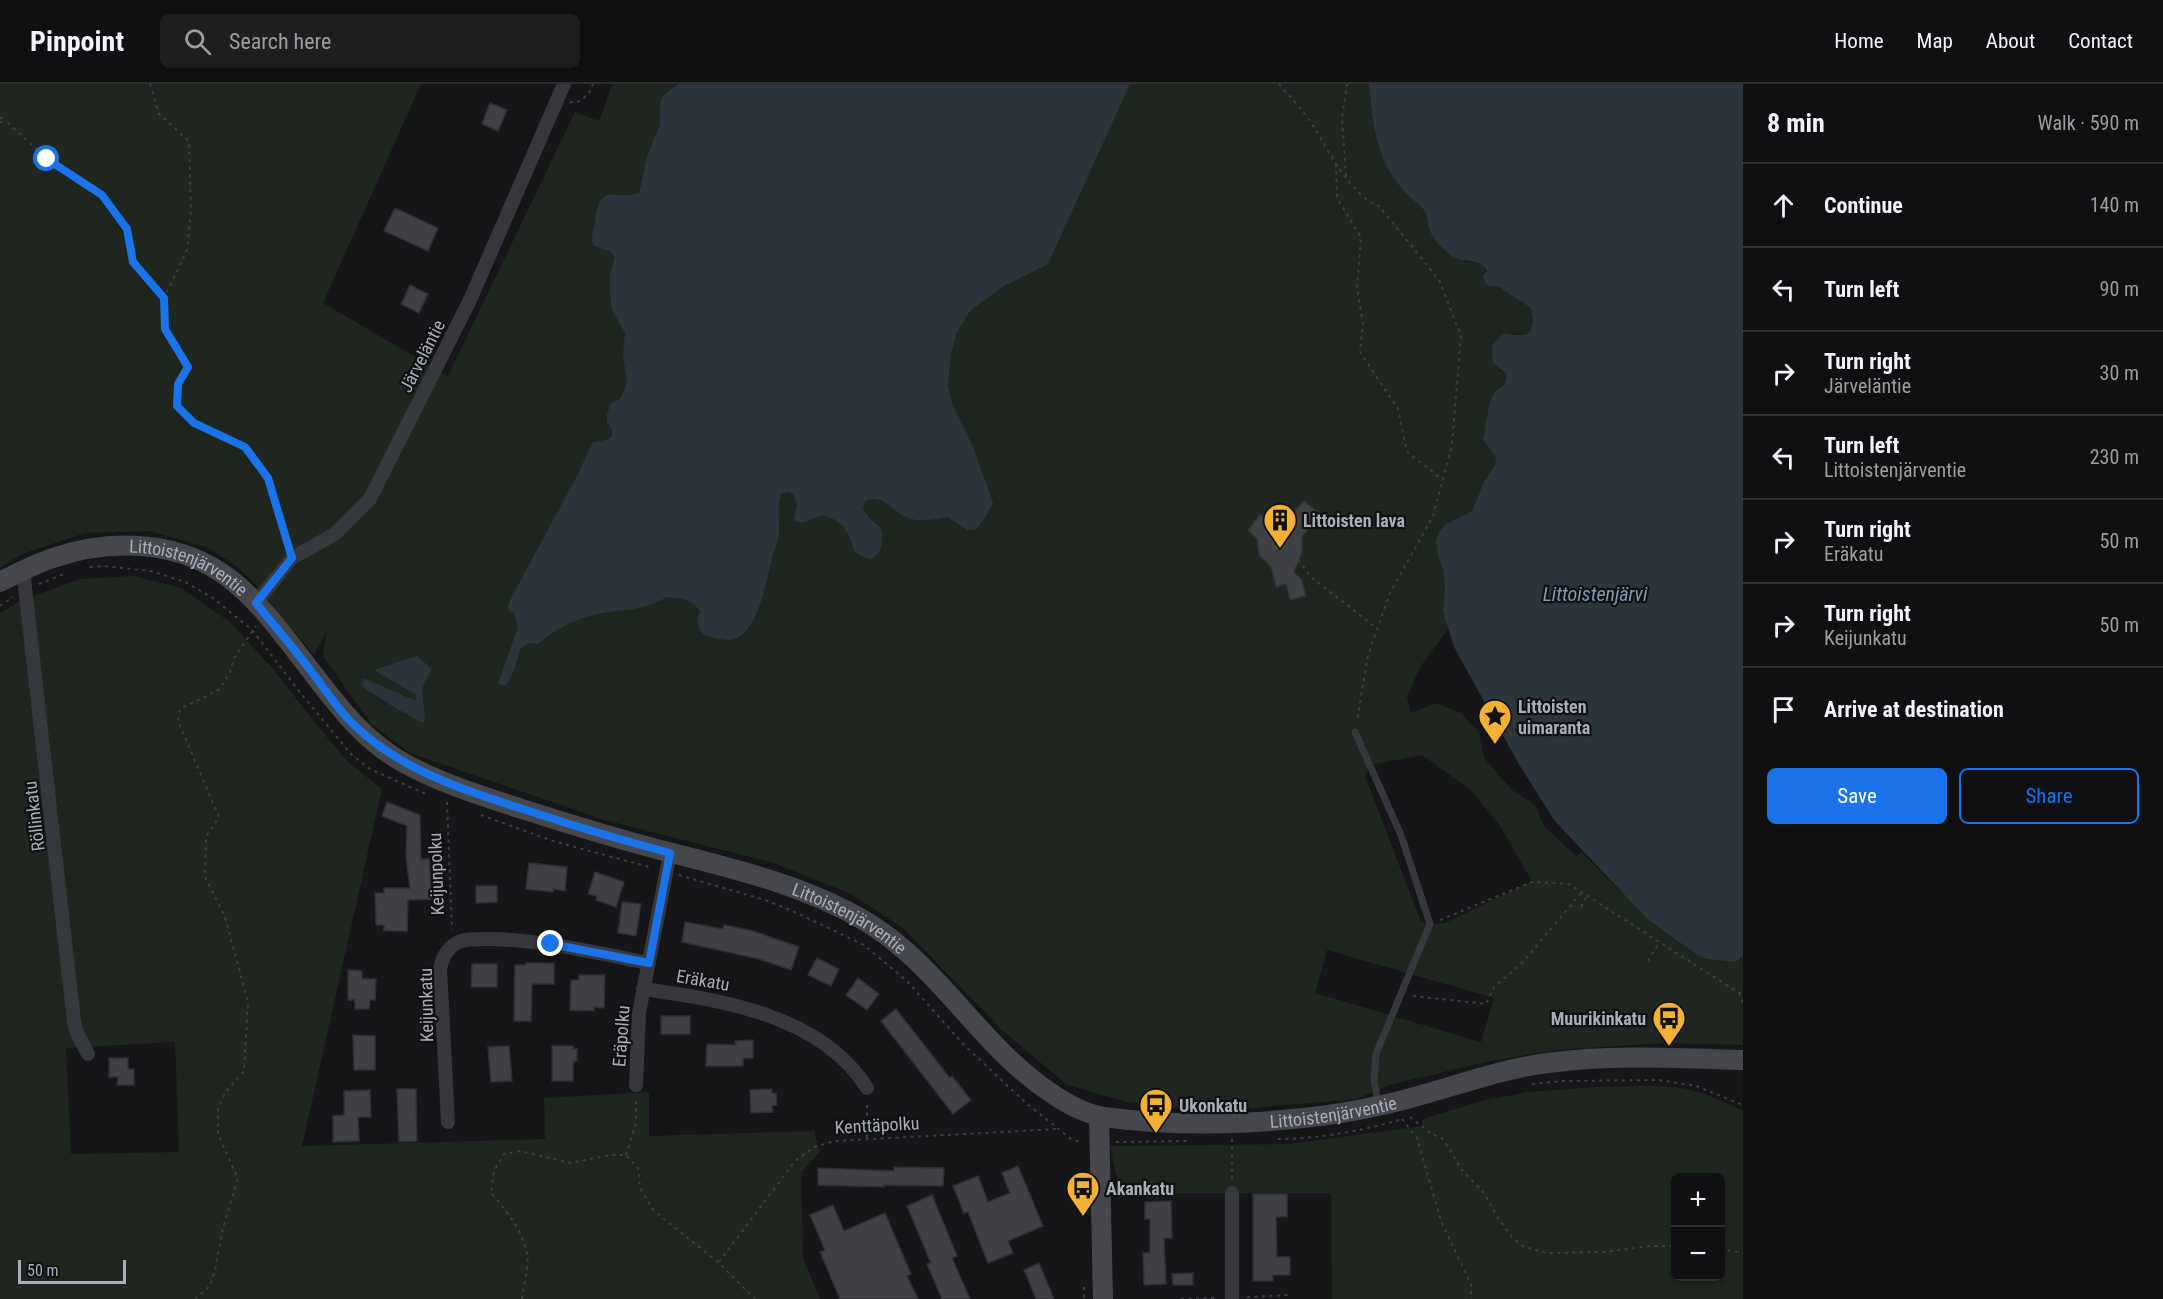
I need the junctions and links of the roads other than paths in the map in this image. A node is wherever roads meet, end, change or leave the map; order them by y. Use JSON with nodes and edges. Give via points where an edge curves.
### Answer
{"nodes":[{"id":1,"x":564,"y":84,"type":"edge"},
{"id":2,"x":23,"y":570,"type":"junction"},
{"id":3,"x":0,"y":582,"type":"edge"},
{"id":4,"x":256,"y":603,"type":"junction"},
{"id":5,"x":1355,"y":732,"type":"road end"},
{"id":6,"x":668,"y":862,"type":"junction"},
{"id":7,"x":649,"y":963,"type":"junction"},
{"id":8,"x":644,"y":989,"type":"junction"},
{"id":9,"x":88,"y":1054,"type":"dead end"},
{"id":10,"x":1743,"y":1060,"type":"edge"},
{"id":11,"x":636,"y":1085,"type":"road end"},
{"id":12,"x":867,"y":1088,"type":"road end"},
{"id":13,"x":1379,"y":1106,"type":"junction"},
{"id":14,"x":1099,"y":1116,"type":"junction"},
{"id":15,"x":448,"y":1122,"type":"dead end"},
{"id":16,"x":1232,"y":1193,"type":"road end"},
{"id":17,"x":1102,"y":1299,"type":"edge"},
{"id":18,"x":1232,"y":1299,"type":"edge"}],
"edges":[{"from":1,"to":4,"type":"street","name":"Järveläntie","via":[[470,300],[370,499],[335,534],[292,558]]},
{"from":2,"to":3,"type":"street","name":"Littoistenjärventie"},
{"from":2,"to":4,"type":"street","name":"Littoistenjärventie","via":[[87,549],[144,546],[185,554],[203,562],[234,582]]},
{"from":2,"to":9,"type":"street","name":"Röllinkatu","via":[[74,1021]]},
{"from":4,"to":6,"type":"street","name":"Littoistenjärventie","via":[[342,712],[361,732],[404,763],[486,798],[600,834]]},
{"from":5,"to":13,"type":"lane","via":[[1401,835],[1430,924],[1376,1054],[1374,1080]]},
{"from":6,"to":7,"type":"street"},
{"from":6,"to":14,"type":"street","name":"Littoistenjärventie","via":[[787,885],[872,925],[907,952],[1029,1077],[1061,1100]]},
{"from":7,"to":8,"type":"street"},
{"from":7,"to":15,"type":"street","name":"Keijunkatu","via":[[535,942],[475,939],[453,945],[444,955],[440,969]]},
{"from":8,"to":11,"type":"street","name":"Eräpolku","via":[[637,1034]]},
{"from":8,"to":12,"type":"street","name":"Eräkatu","via":[[731,1003],[778,1020],[836,1052]]},
{"from":10,"to":13,"type":"street","name":"Littoistenjärventie","via":[[1618,1058],[1550,1063],[1511,1069]]},
{"from":13,"to":14,"type":"street","name":"Littoistenjärventie","via":[[1293,1119],[1200,1123]]},
{"from":14,"to":17,"type":"street"},
{"from":16,"to":18,"type":"street"}]}
